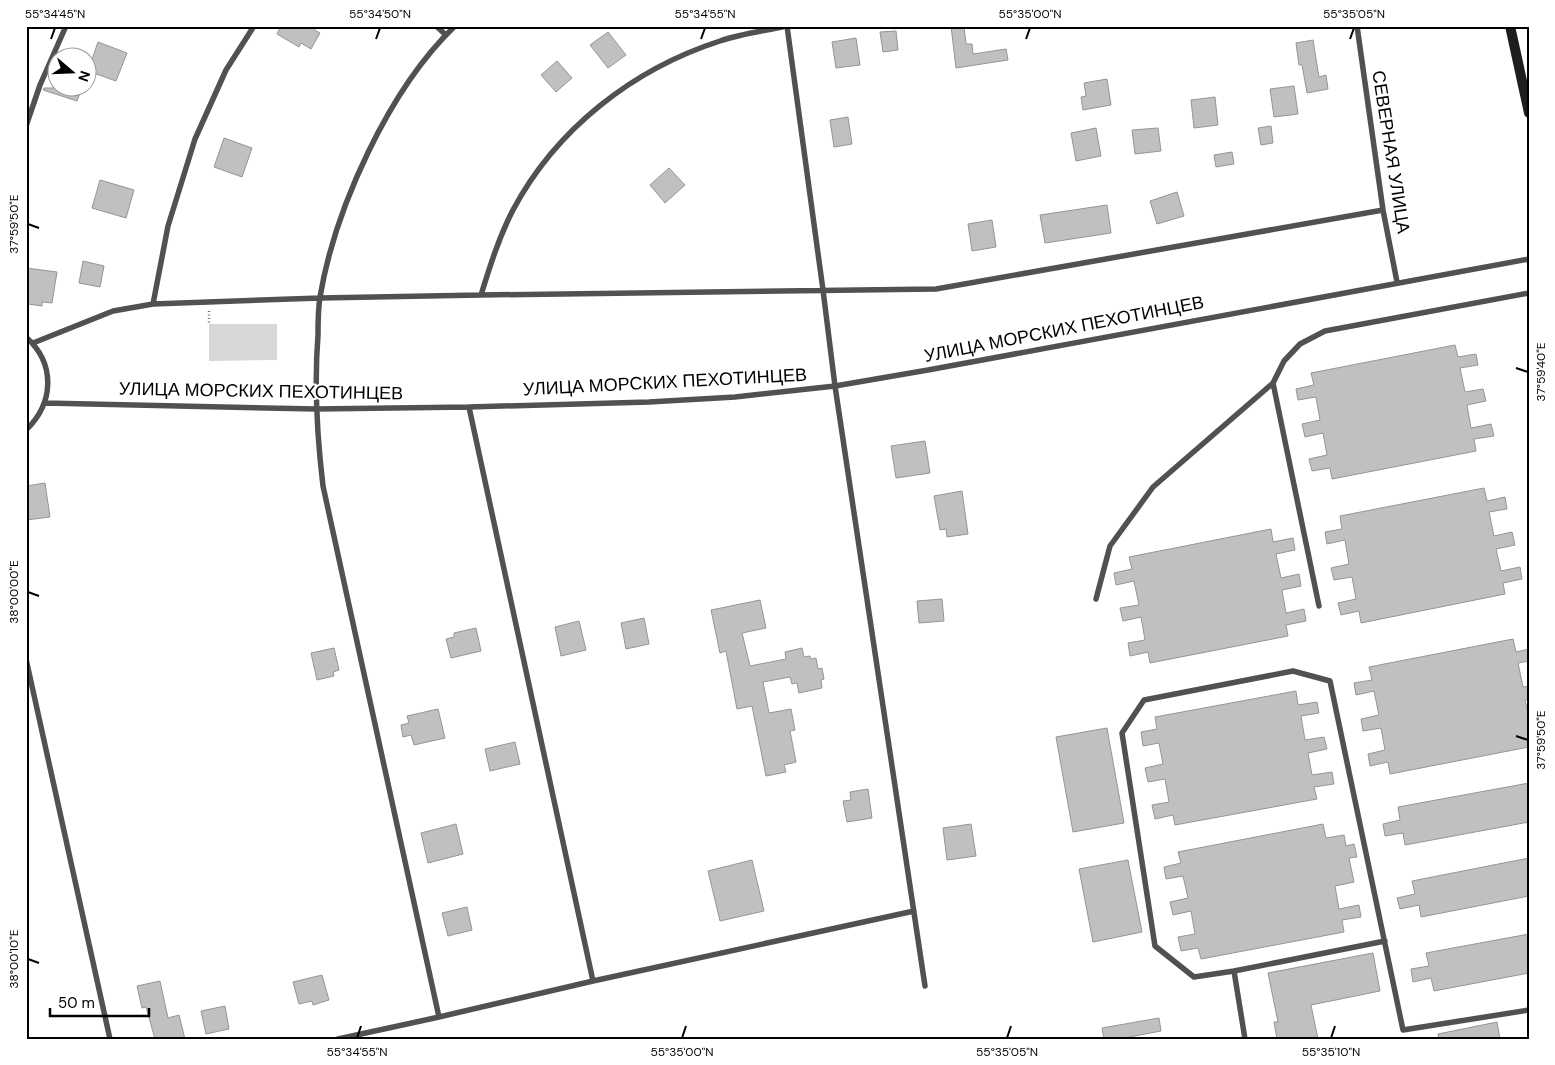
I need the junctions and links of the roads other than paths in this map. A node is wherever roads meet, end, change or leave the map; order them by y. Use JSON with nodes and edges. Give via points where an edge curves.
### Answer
{"nodes":[{"id":1,"x":66,"y":26,"type":"edge"},
{"id":2,"x":254,"y":26,"type":"edge"},
{"id":3,"x":436,"y":26,"type":"edge"},
{"id":4,"x":456,"y":26,"type":"edge"},
{"id":5,"x":787,"y":26,"type":"edge"},
{"id":6,"x":1357,"y":26,"type":"edge"},
{"id":7,"x":1510,"y":26,"type":"edge"},
{"id":8,"x":446,"y":35,"type":"junction"},
{"id":9,"x":1529,"y":113,"type":"edge"},
{"id":10,"x":26,"y":126,"type":"edge"},
{"id":11,"x":1383,"y":210,"type":"junction"},
{"id":12,"x":1529,"y":258,"type":"edge"},
{"id":13,"x":1397,"y":282,"type":"junction"},
{"id":14,"x":823,"y":290,"type":"junction"},
{"id":15,"x":1529,"y":293,"type":"edge"},
{"id":16,"x":481,"y":295,"type":"junction"},
{"id":17,"x":320,"y":298,"type":"junction"},
{"id":18,"x":153,"y":304,"type":"junction"},
{"id":19,"x":26,"y":337,"type":"edge"},
{"id":20,"x":33,"y":343,"type":"junction"},
{"id":21,"x":1274,"y":383,"type":"junction"},
{"id":22,"x":835,"y":386,"type":"junction"},
{"id":23,"x":45,"y":404,"type":"junction"},
{"id":24,"x":470,"y":407,"type":"junction"},
{"id":25,"x":316,"y":409,"type":"junction"},
{"id":26,"x":26,"y":430,"type":"edge"},
{"id":27,"x":1096,"y":598,"type":"dead end"},
{"id":28,"x":1319,"y":606,"type":"dead end"},
{"id":29,"x":26,"y":659,"type":"edge"},
{"id":30,"x":914,"y":911,"type":"junction"},
{"id":31,"x":1384,"y":941,"type":"junction"},
{"id":32,"x":1234,"y":971,"type":"junction"},
{"id":33,"x":593,"y":981,"type":"junction"},
{"id":34,"x":925,"y":986,"type":"dead end"},
{"id":35,"x":1529,"y":1010,"type":"edge"},
{"id":36,"x":439,"y":1017,"type":"junction"},
{"id":37,"x":110,"y":1039,"type":"edge"},
{"id":38,"x":338,"y":1039,"type":"edge"},
{"id":39,"x":1245,"y":1039,"type":"edge"}],
"edges":[{"from":1,"to":10,"type":"lane"},
{"from":2,"to":18,"type":"lane","via":[[226,70],[195,139],[168,226]]},
{"from":3,"to":8,"type":"lane"},
{"from":4,"to":8,"type":"lane"},
{"from":5,"to":14,"type":"lane"},
{"from":5,"to":16,"type":"lane","via":[[720,41],[681,56],[635,80],[601,104],[566,136],[513,210]]},
{"from":6,"to":11,"type":"lane","name":"СЕВЕРНАЯ УЛИЦА"},
{"from":7,"to":9,"type":"main road"},
{"from":8,"to":17,"type":"lane","via":[[400,94],[366,156],[339,225]]},
{"from":11,"to":13,"type":"lane","name":"СЕВЕРНАЯ УЛИЦА"},
{"from":11,"to":14,"type":"lane","via":[[936,289]]},
{"from":12,"to":13,"type":"lane","name":"УЛИЦА МОРСКИХ ПЕХОТИНЦЕВ"},
{"from":13,"to":22,"type":"lane","name":"УЛИЦА МОРСКИХ ПЕХОТИНЦЕВ"},
{"from":14,"to":16,"type":"lane"},
{"from":14,"to":22,"type":"lane"},
{"from":15,"to":21,"type":"lane","via":[[1325,331],[1300,344],[1284,361]]},
{"from":16,"to":17,"type":"lane"},
{"from":17,"to":18,"type":"lane"},
{"from":17,"to":25,"type":"lane"},
{"from":18,"to":20,"type":"lane","via":[[113,311]]},
{"from":19,"to":20,"type":"lane"},
{"from":20,"to":23,"type":"lane","via":[[47,372]]},
{"from":21,"to":27,"type":"lane","via":[[1153,486],[1110,546]]},
{"from":21,"to":28,"type":"lane"},
{"from":22,"to":24,"type":"lane","name":"УЛИЦА МОРСКИХ ПЕХОТИНЦЕВ","via":[[659,401]]},
{"from":22,"to":30,"type":"lane"},
{"from":23,"to":25,"type":"lane","name":"УЛИЦА МОРСКИХ ПЕХОТИНЦЕВ"},
{"from":23,"to":26,"type":"lane"},
{"from":24,"to":25,"type":"lane","name":"УЛИЦА МОРСКИХ ПЕХОТИНЦЕВ"},
{"from":24,"to":33,"type":"lane"},
{"from":25,"to":36,"type":"lane","via":[[323,486]]},
{"from":29,"to":37,"type":"lane"},
{"from":30,"to":33,"type":"lane"},
{"from":30,"to":34,"type":"lane"},
{"from":31,"to":32,"type":"lane"},
{"from":31,"to":32,"type":"lane","via":[[1330,681],[1293,671],[1144,700],[1122,733],[1155,946],[1194,977]]},
{"from":31,"to":35,"type":"lane","via":[[1403,1030]]},
{"from":32,"to":39,"type":"lane"},
{"from":33,"to":36,"type":"lane"},
{"from":36,"to":38,"type":"lane"}]}
